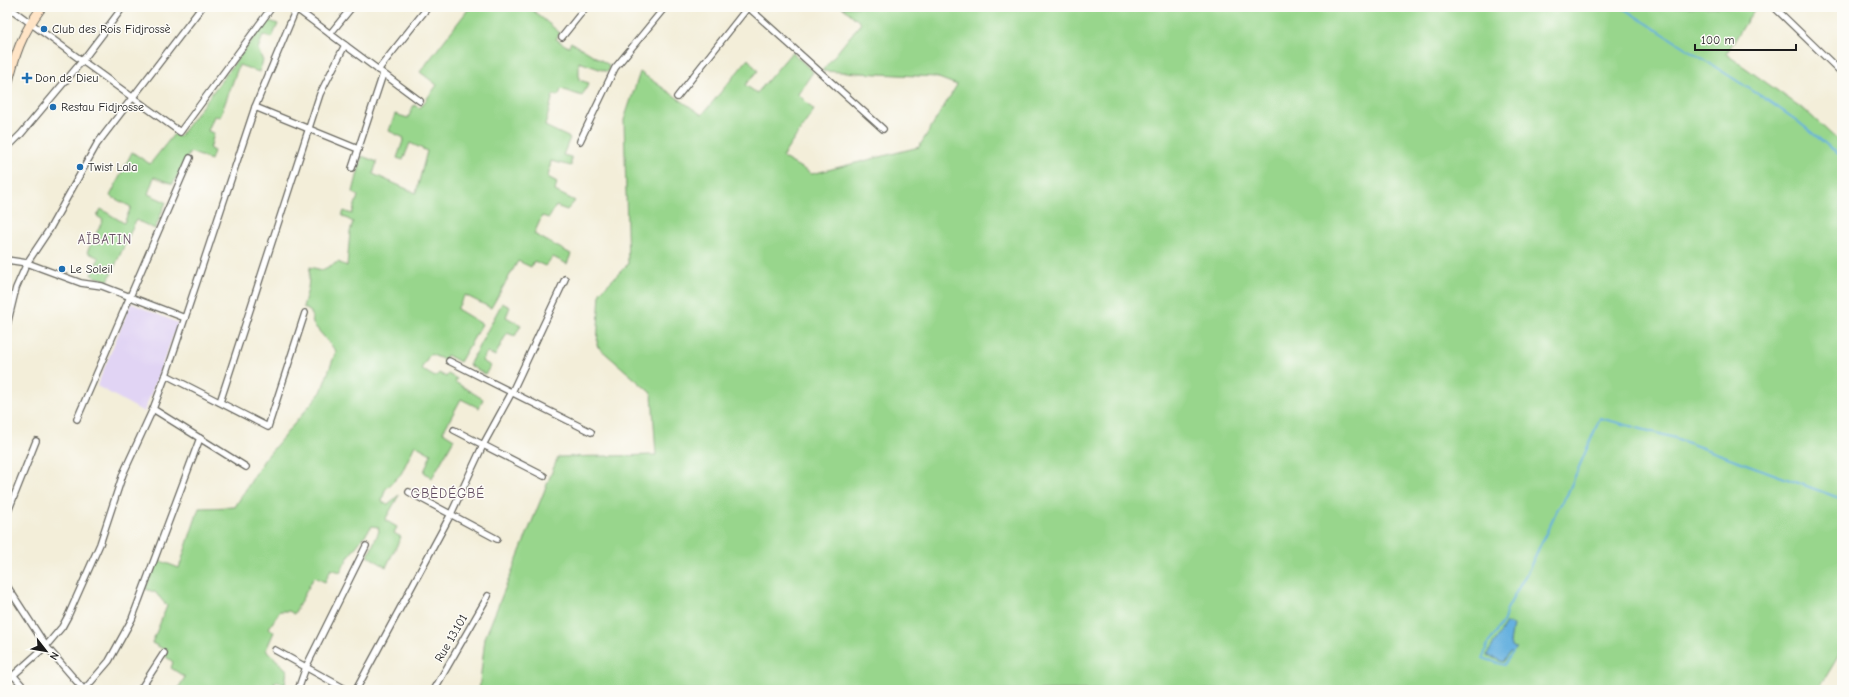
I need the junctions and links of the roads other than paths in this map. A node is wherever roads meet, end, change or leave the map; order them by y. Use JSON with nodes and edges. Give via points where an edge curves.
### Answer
{"nodes":[{"id":1,"x":12,"y":7,"type":"edge"},
{"id":2,"x":42,"y":7,"type":"edge"},
{"id":3,"x":123,"y":7,"type":"edge"},
{"id":4,"x":202,"y":7,"type":"edge"},
{"id":5,"x":272,"y":7,"type":"edge"},
{"id":6,"x":352,"y":7,"type":"edge"},
{"id":7,"x":428,"y":7,"type":"edge"},
{"id":8,"x":586,"y":7,"type":"edge"},
{"id":9,"x":665,"y":7,"type":"edge"},
{"id":10,"x":748,"y":7,"type":"edge"},
{"id":11,"x":1774,"y":7,"type":"edge"},
{"id":12,"x":295,"y":8,"type":"edge"},
{"id":13,"x":30,"y":23,"type":"junction"},
{"id":14,"x":330,"y":34,"type":"junction"},
{"id":15,"x":562,"y":37,"type":"dead end"},
{"id":16,"x":345,"y":45,"type":"junction"},
{"id":17,"x":83,"y":60,"type":"junction"},
{"id":18,"x":1840,"y":67,"type":"edge"},
{"id":19,"x":378,"y":70,"type":"junction"},
{"id":20,"x":1842,"y":73,"type":"edge"},
{"id":21,"x":383,"y":74,"type":"junction"},
{"id":22,"x":7,"y":88,"type":"edge"},
{"id":23,"x":677,"y":97,"type":"dead end"},
{"id":24,"x":132,"y":98,"type":"junction"},
{"id":25,"x":420,"y":101,"type":"dead end"},
{"id":26,"x":255,"y":107,"type":"junction"},
{"id":27,"x":309,"y":129,"type":"junction"},
{"id":28,"x":883,"y":129,"type":"dead end"},
{"id":29,"x":580,"y":141,"type":"dead end"},
{"id":30,"x":7,"y":148,"type":"edge"},
{"id":31,"x":358,"y":149,"type":"junction"},
{"id":32,"x":190,"y":158,"type":"dead end"},
{"id":33,"x":352,"y":168,"type":"dead end"},
{"id":34,"x":7,"y":260,"type":"edge"},
{"id":35,"x":27,"y":263,"type":"junction"},
{"id":36,"x":565,"y":279,"type":"dead end"},
{"id":37,"x":129,"y":296,"type":"junction"},
{"id":38,"x":305,"y":313,"type":"dead end"},
{"id":39,"x":185,"y":318,"type":"junction"},
{"id":40,"x":7,"y":325,"type":"edge"},
{"id":41,"x":450,"y":361,"type":"dead end"},
{"id":42,"x":166,"y":375,"type":"junction"},
{"id":43,"x":512,"y":392,"type":"junction"},
{"id":44,"x":220,"y":402,"type":"junction"},
{"id":45,"x":153,"y":409,"type":"junction"},
{"id":46,"x":77,"y":419,"type":"dead end"},
{"id":47,"x":454,"y":430,"type":"dead end"},
{"id":48,"x":591,"y":432,"type":"dead end"},
{"id":49,"x":200,"y":438,"type":"junction"},
{"id":50,"x":36,"y":441,"type":"dead end"},
{"id":51,"x":483,"y":445,"type":"junction"},
{"id":52,"x":246,"y":466,"type":"dead end"},
{"id":53,"x":544,"y":476,"type":"dead end"},
{"id":54,"x":409,"y":492,"type":"dead end"},
{"id":55,"x":7,"y":514,"type":"edge"},
{"id":56,"x":451,"y":514,"type":"junction"},
{"id":57,"x":497,"y":539,"type":"dead end"},
{"id":58,"x":366,"y":546,"type":"dead end"},
{"id":59,"x":7,"y":586,"type":"edge"},
{"id":60,"x":488,"y":596,"type":"dead end"},
{"id":61,"x":46,"y":646,"type":"junction"},
{"id":62,"x":275,"y":650,"type":"dead end"},
{"id":63,"x":164,"y":653,"type":"dead end"},
{"id":64,"x":306,"y":667,"type":"junction"},
{"id":65,"x":14,"y":676,"type":"junction"},
{"id":66,"x":7,"y":681,"type":"edge"},
{"id":67,"x":26,"y":690,"type":"edge"},
{"id":68,"x":84,"y":690,"type":"edge"},
{"id":69,"x":140,"y":690,"type":"edge"},
{"id":70,"x":298,"y":690,"type":"edge"},
{"id":71,"x":347,"y":690,"type":"edge"},
{"id":72,"x":356,"y":690,"type":"edge"},
{"id":73,"x":434,"y":690,"type":"edge"}],
"edges":[{"from":1,"to":13,"type":"street","via":[[11,9]]},
{"from":2,"to":13,"type":"main road"},
{"from":3,"to":17,"type":"street"},
{"from":4,"to":24,"type":"street"},
{"from":5,"to":24,"type":"street","via":[[180,132]]},
{"from":6,"to":14,"type":"street"},
{"from":7,"to":19,"type":"street"},
{"from":8,"to":15,"type":"street"},
{"from":9,"to":29,"type":"street","via":[[615,68]]},
{"from":10,"to":23,"type":"street"},
{"from":10,"to":28,"type":"street"},
{"from":11,"to":18,"type":"street"},
{"from":12,"to":14,"type":"street"},
{"from":12,"to":26,"type":"street"},
{"from":13,"to":17,"type":"street"},
{"from":13,"to":22,"type":"main road","via":[[19,44]]},
{"from":14,"to":16,"type":"street"},
{"from":16,"to":19,"type":"street"},
{"from":16,"to":27,"type":"street","via":[[320,94]]},
{"from":17,"to":24,"type":"street"},
{"from":17,"to":30,"type":"street","via":[[22,134]]},
{"from":18,"to":20,"type":"street"},
{"from":19,"to":21,"type":"street"},
{"from":21,"to":25,"type":"street"},
{"from":21,"to":31,"type":"street"},
{"from":24,"to":35,"type":"street","via":[[97,144],[49,230]]},
{"from":26,"to":27,"type":"street"},
{"from":26,"to":39,"type":"street"},
{"from":27,"to":31,"type":"street"},
{"from":27,"to":44,"type":"street"},
{"from":31,"to":33,"type":"street"},
{"from":32,"to":37,"type":"street"},
{"from":34,"to":35,"type":"street"},
{"from":35,"to":37,"type":"street","via":[[81,284],[102,286]]},
{"from":35,"to":40,"type":"street","via":[[16,288]]},
{"from":36,"to":43,"type":"street"},
{"from":37,"to":39,"type":"street"},
{"from":37,"to":46,"type":"street"},
{"from":38,"to":44,"type":"street","via":[[268,426]]},
{"from":39,"to":42,"type":"street"},
{"from":41,"to":43,"type":"street"},
{"from":42,"to":44,"type":"street"},
{"from":42,"to":45,"type":"street"},
{"from":43,"to":48,"type":"street"},
{"from":43,"to":51,"type":"street"},
{"from":45,"to":49,"type":"street"},
{"from":45,"to":61,"type":"street","via":[[123,474],[100,544],[81,588],[62,627]]},
{"from":47,"to":51,"type":"street"},
{"from":49,"to":52,"type":"street"},
{"from":49,"to":68,"type":"street","via":[[132,619],[109,661]]},
{"from":50,"to":55,"type":"street"},
{"from":51,"to":53,"type":"street"},
{"from":51,"to":56,"type":"street"},
{"from":54,"to":56,"type":"street"},
{"from":56,"to":57,"type":"street"},
{"from":56,"to":72,"type":"street"},
{"from":58,"to":64,"type":"street"},
{"from":59,"to":61,"type":"street"},
{"from":60,"to":73,"type":"street","name":"Rue 13.101"},
{"from":61,"to":65,"type":"street"},
{"from":61,"to":68,"type":"street"},
{"from":62,"to":64,"type":"street"},
{"from":63,"to":69,"type":"street"},
{"from":64,"to":70,"type":"street"},
{"from":64,"to":71,"type":"street"},
{"from":65,"to":66,"type":"street"},
{"from":65,"to":67,"type":"street"}]}
